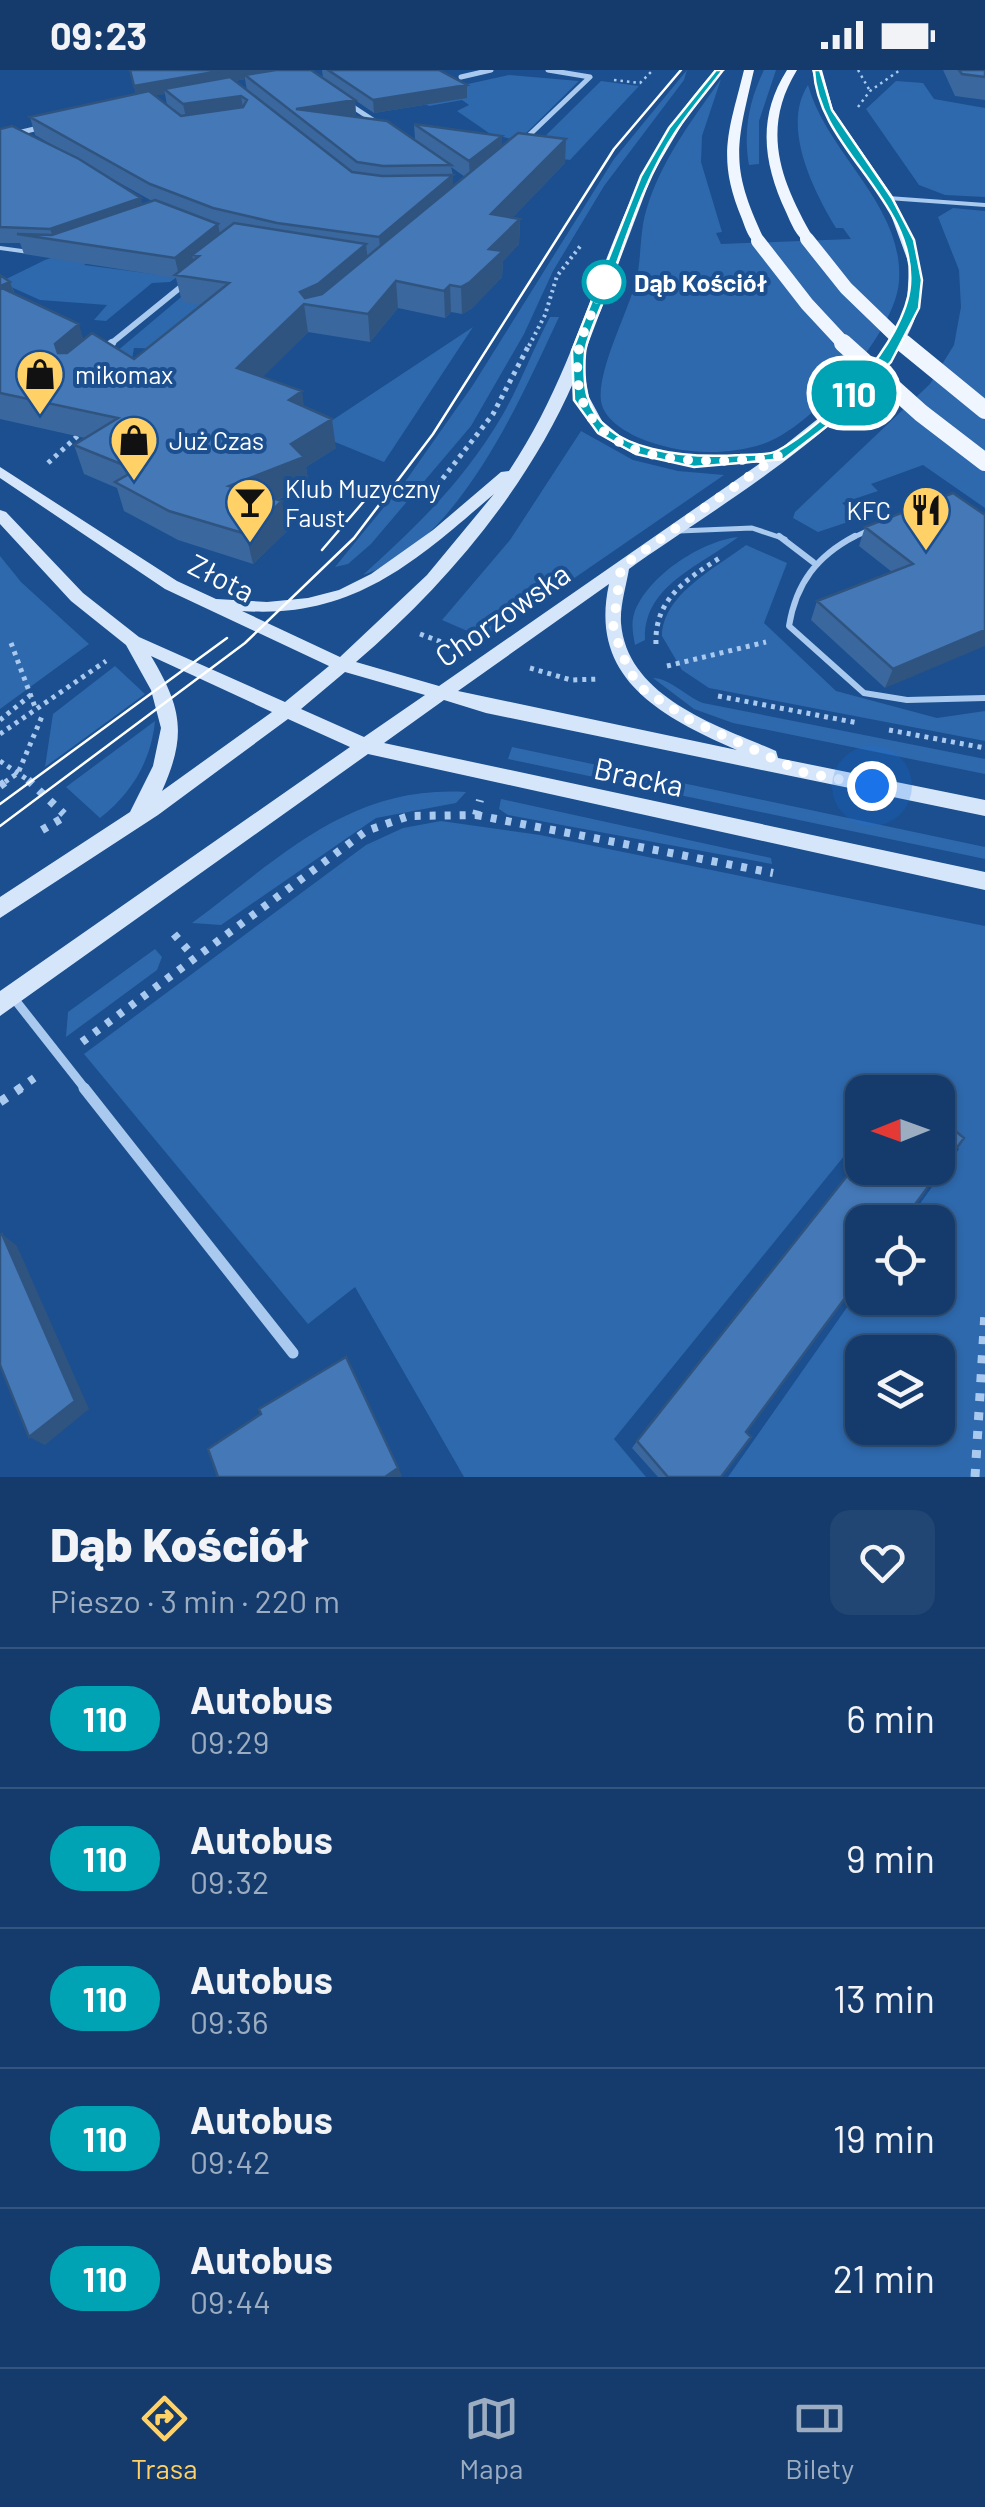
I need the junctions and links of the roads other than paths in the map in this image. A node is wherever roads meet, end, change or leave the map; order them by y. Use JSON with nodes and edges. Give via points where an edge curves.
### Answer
{"nodes":[{"id":1,"x":491,"y":70,"type":"edge"},
{"id":2,"x":548,"y":70,"type":"edge"},
{"id":3,"x":719,"y":70,"type":"edge"},
{"id":4,"x":750,"y":70,"type":"edge"},
{"id":5,"x":792,"y":70,"type":"edge"},
{"id":6,"x":816,"y":70,"type":"edge"},
{"id":7,"x":461,"y":77,"type":"edge"},
{"id":8,"x":343,"y":100,"type":"edge"},
{"id":9,"x":58,"y":123,"type":"edge"},
{"id":10,"x":385,"y":129,"type":"edge"},
{"id":11,"x":18,"y":133,"type":"junction"},
{"id":12,"x":26,"y":137,"type":"edge"},
{"id":13,"x":0,"y":138,"type":"edge"},
{"id":14,"x":517,"y":147,"type":"edge"},
{"id":15,"x":888,"y":198,"type":"junction"},
{"id":16,"x":985,"y":205,"type":"edge"},
{"id":17,"x":0,"y":248,"type":"edge"},
{"id":18,"x":43,"y":251,"type":"edge"},
{"id":19,"x":189,"y":280,"type":"edge"},
{"id":20,"x":101,"y":351,"type":"edge"},
{"id":21,"x":578,"y":351,"type":"junction"},
{"id":22,"x":985,"y":410,"type":"edge"},
{"id":23,"x":778,"y":456,"type":"junction"},
{"id":24,"x":526,"y":457,"type":"junction"},
{"id":25,"x":985,"y":462,"type":"edge"},
{"id":26,"x":0,"y":471,"type":"edge"},
{"id":27,"x":0,"y":515,"type":"edge"},
{"id":28,"x":879,"y":526,"type":"edge"},
{"id":29,"x":670,"y":532,"type":"junction"},
{"id":30,"x":813,"y":562,"type":"junction"},
{"id":31,"x":621,"y":567,"type":"junction"},
{"id":32,"x":201,"y":601,"type":"junction"},
{"id":33,"x":133,"y":641,"type":"junction"},
{"id":34,"x":340,"y":664,"type":"junction"},
{"id":35,"x":438,"y":695,"type":"junction"},
{"id":36,"x":985,"y":698,"type":"edge"},
{"id":37,"x":287,"y":710,"type":"junction"},
{"id":38,"x":367,"y":746,"type":"junction"},
{"id":39,"x":802,"y":772,"type":"junction"},
{"id":40,"x":985,"y":808,"type":"edge"},
{"id":41,"x":136,"y":820,"type":"junction"},
{"id":42,"x":985,"y":881,"type":"edge"},
{"id":43,"x":0,"y":909,"type":"edge"},
{"id":44,"x":6,"y":1000,"type":"edge"},
{"id":45,"x":293,"y":1353,"type":"dead end"}],
"edges":[{"from":1,"to":7,"type":"street"},
{"from":2,"to":14,"type":"street","via":[[590,77]]},
{"from":3,"to":21,"type":"main road","name":"Chorzowska","via":[[646,176]]},
{"from":4,"to":25,"type":"main road","bridge":true,"via":[[733,148],[738,201],[758,241],[864,366]]},
{"from":5,"to":22,"type":"main road","bridge":true,"via":[[778,93],[771,146],[780,189],[807,239],[887,330]]},
{"from":6,"to":15,"type":"main road","via":[[828,110]]},
{"from":8,"to":10,"type":"street"},
{"from":9,"to":11,"type":"street"},
{"from":11,"to":12,"type":"street"},
{"from":11,"to":13,"type":"street"},
{"from":15,"to":16,"type":"lane"},
{"from":15,"to":23,"type":"main road","name":"Chorzowska","via":[[913,254],[913,308],[887,360]]},
{"from":17,"to":18,"type":"lane"},
{"from":19,"to":20,"type":"street"},
{"from":21,"to":23,"type":"main road","via":[[581,400],[602,430],[624,444],[694,462]]},
{"from":21,"to":24,"type":"main road","name":"Chorzowska"},
{"from":23,"to":29,"type":"main road","name":"Chorzowska"},
{"from":24,"to":32,"type":"main road","via":[[377,582],[306,606],[263,609]]},
{"from":24,"to":34,"type":"main road","name":"Chorzowska","via":[[460,547]]},
{"from":26,"to":32,"type":"main road","name":"Złota","via":[[127,560]]},
{"from":27,"to":33,"type":"main road","via":[[77,597]]},
{"from":28,"to":30,"type":"lane"},
{"from":29,"to":30,"type":"lane","via":[[756,528],[796,542]]},
{"from":29,"to":31,"type":"main road","name":"Chorzowska"},
{"from":30,"to":36,"type":"lane","via":[[790,604],[788,626],[864,693],[907,700]]},
{"from":31,"to":35,"type":"main road","name":"Chorzowska"},
{"from":31,"to":39,"type":"main road","via":[[613,629],[636,682],[690,720]]},
{"from":32,"to":34,"type":"main road","name":"Złota"},
{"from":33,"to":37,"type":"main road"},
{"from":33,"to":41,"type":"main road","via":[[168,704],[172,732],[160,776]]},
{"from":34,"to":35,"type":"main road","name":"Złota"},
{"from":34,"to":37,"type":"main road","name":"Chorzowska"},
{"from":35,"to":38,"type":"main road","name":"Chorzowska"},
{"from":35,"to":39,"type":"main road","name":"Bracka"},
{"from":37,"to":38,"type":"main road","name":"Bracka"},
{"from":37,"to":41,"type":"main road","name":"Chorzowska"},
{"from":38,"to":42,"type":"main road","name":"Bracka"},
{"from":38,"to":44,"type":"main road","name":"Chorzowska"},
{"from":39,"to":40,"type":"main road","name":"Bracka"},
{"from":41,"to":43,"type":"main road","name":"Chorzowska"},
{"from":44,"to":45,"type":"lane","via":[[61,1058]]}]}
